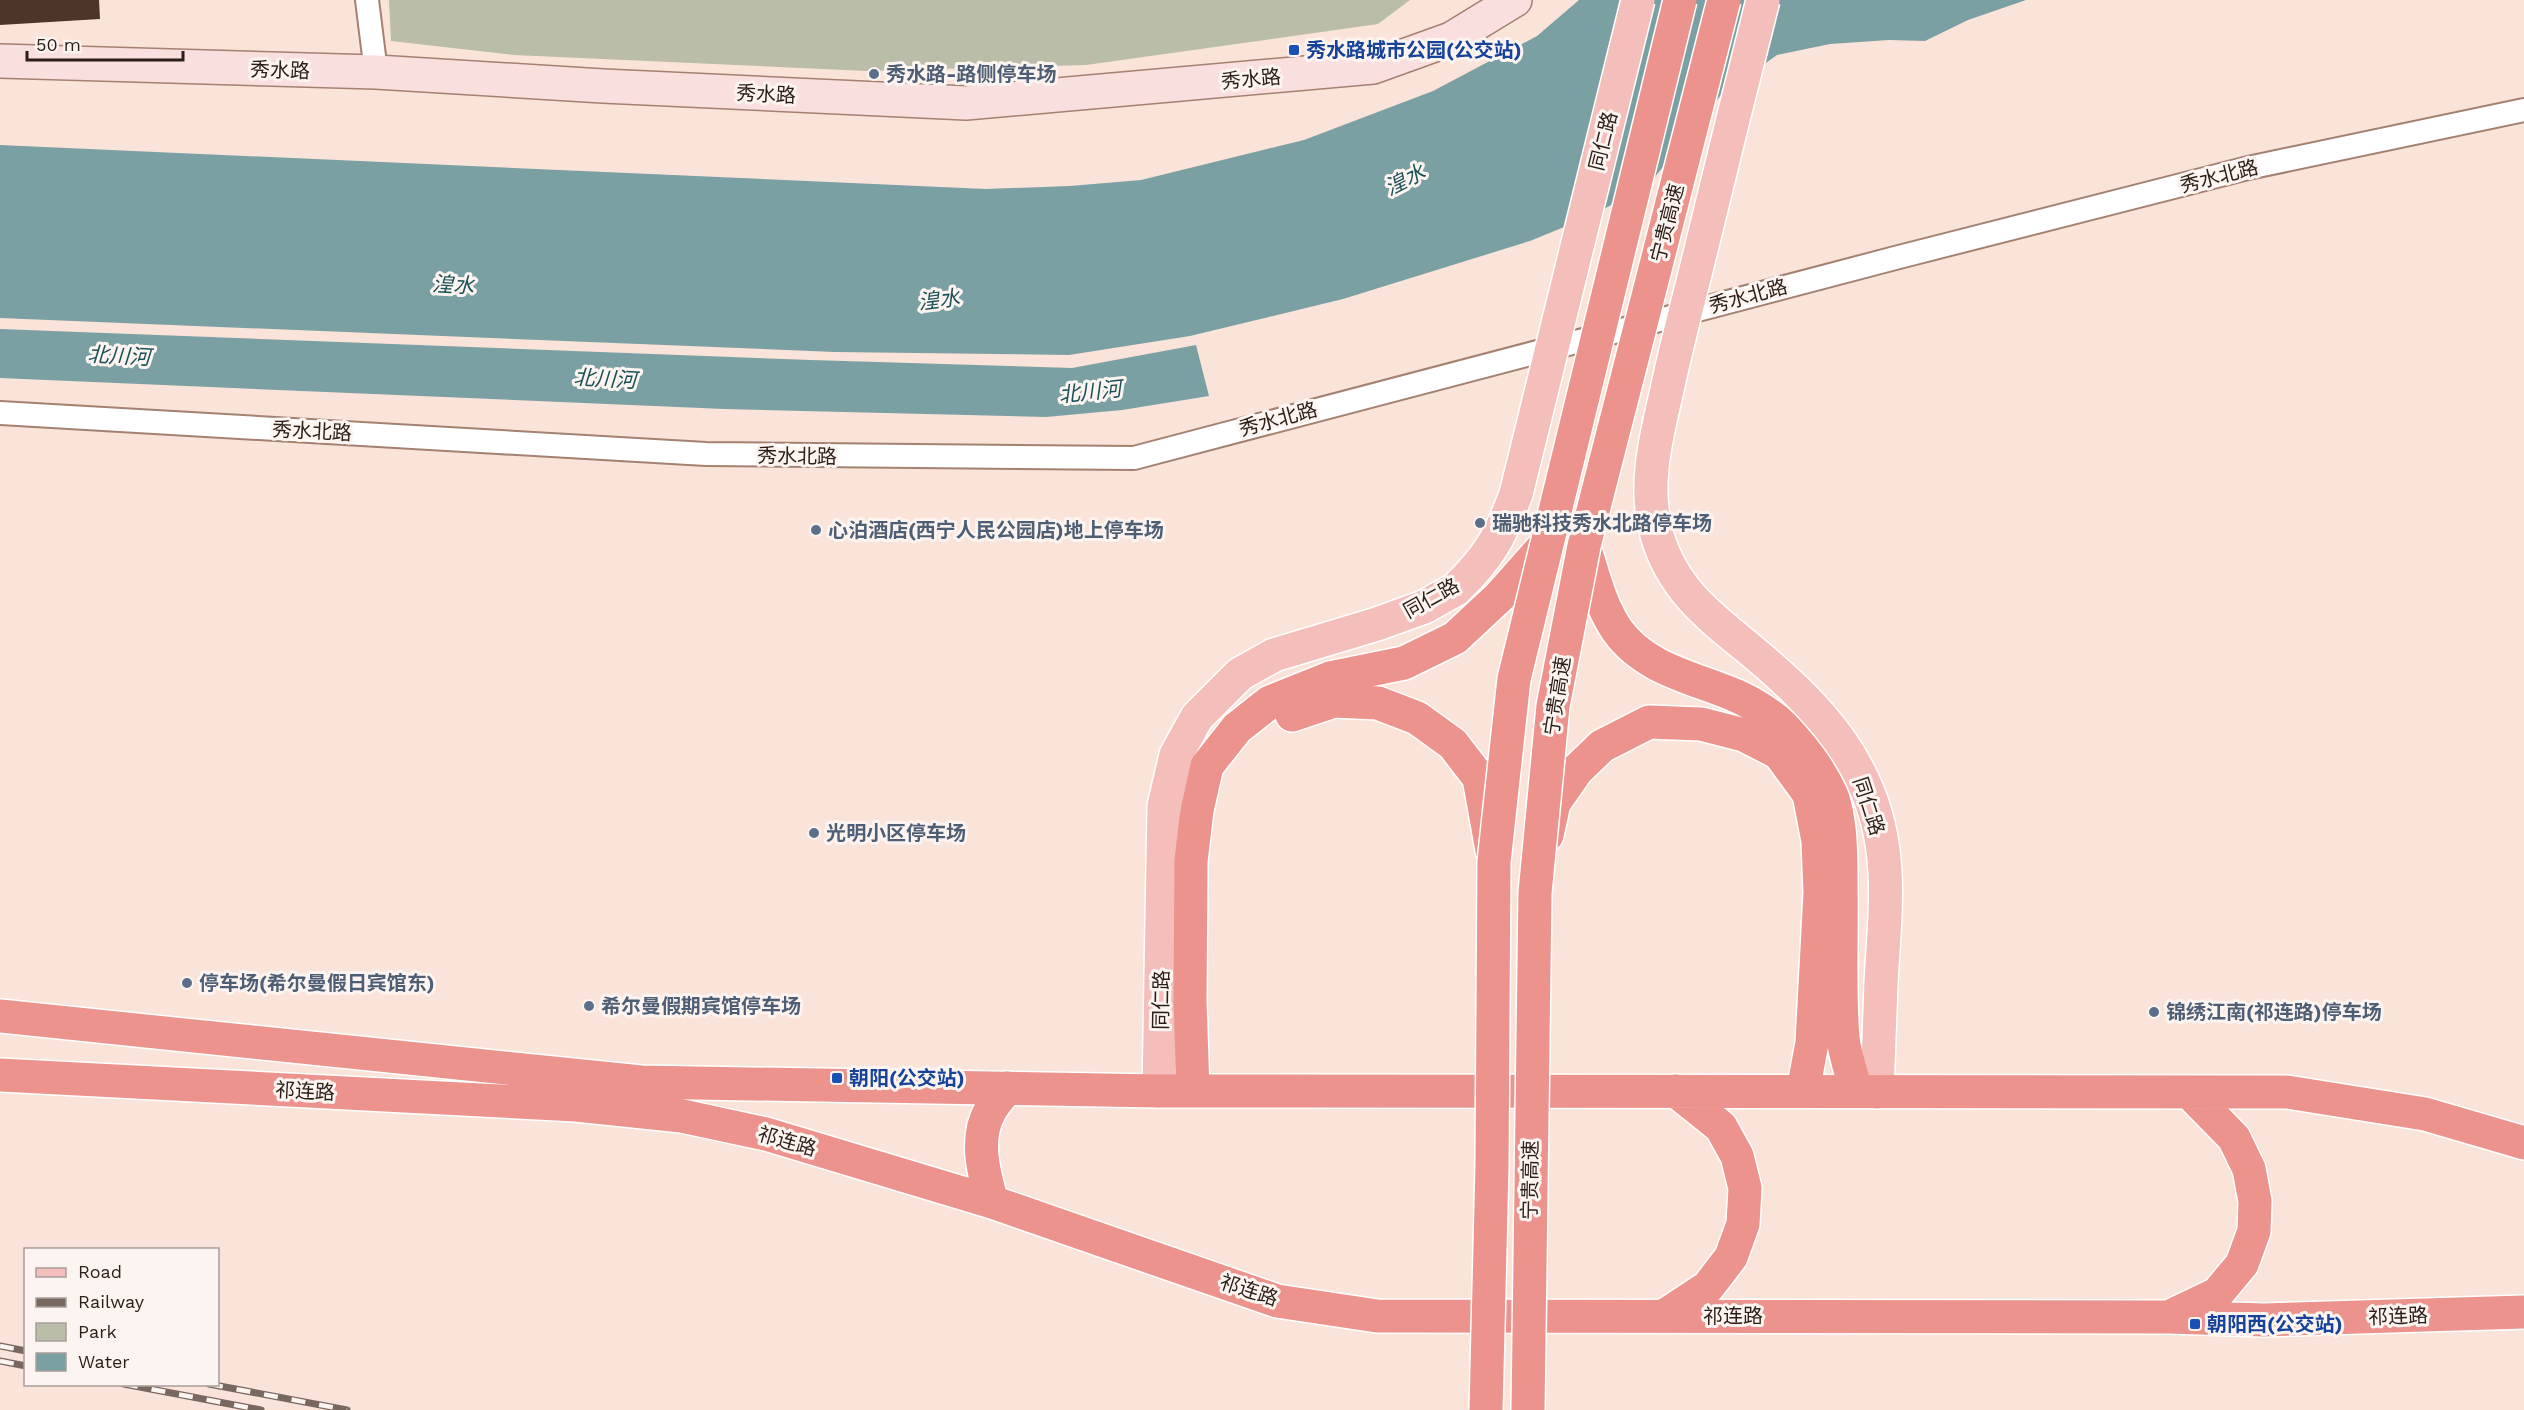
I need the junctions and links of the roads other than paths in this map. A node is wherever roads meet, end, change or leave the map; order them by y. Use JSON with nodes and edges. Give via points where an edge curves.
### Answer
{"nodes":[{"id":1,"x":367,"y":0,"type":"edge"},
{"id":2,"x":1515,"y":0,"type":"edge"},
{"id":3,"x":1638,"y":0,"type":"edge"},
{"id":4,"x":1680,"y":0,"type":"edge"},
{"id":5,"x":1724,"y":0,"type":"edge"},
{"id":6,"x":1762,"y":0,"type":"edge"},
{"id":7,"x":0,"y":61,"type":"edge"},
{"id":8,"x":376,"y":72,"type":"junction"},
{"id":9,"x":2524,"y":110,"type":"edge"},
{"id":10,"x":0,"y":413,"type":"edge"},
{"id":11,"x":1547,"y":543,"type":"junction"},
{"id":12,"x":1584,"y":546,"type":"junction"},
{"id":13,"x":1332,"y":689,"type":"junction"},
{"id":14,"x":1494,"y":862,"type":"junction"},
{"id":15,"x":1535,"y":893,"type":"junction"},
{"id":16,"x":0,"y":1016,"type":"edge"},
{"id":17,"x":0,"y":1075,"type":"edge"},
{"id":18,"x":1007,"y":1088,"type":"junction"},
{"id":19,"x":1159,"y":1091,"type":"junction"},
{"id":20,"x":1204,"y":1091,"type":"junction"},
{"id":21,"x":1676,"y":1091,"type":"junction"},
{"id":22,"x":1803,"y":1091,"type":"junction"},
{"id":23,"x":1867,"y":1091,"type":"junction"},
{"id":24,"x":2189,"y":1092,"type":"junction"},
{"id":25,"x":2524,"y":1143,"type":"edge"},
{"id":26,"x":1492,"y":1166,"type":"junction"},
{"id":27,"x":992,"y":1203,"type":"junction"},
{"id":28,"x":2524,"y":1312,"type":"edge"},
{"id":29,"x":1664,"y":1316,"type":"junction"},
{"id":30,"x":2169,"y":1317,"type":"junction"},
{"id":31,"x":1472,"y":1410,"type":"edge"},
{"id":32,"x":1486,"y":1410,"type":"edge"},
{"id":33,"x":1528,"y":1410,"type":"edge"}],
"edges":[{"from":1,"to":8,"type":"street"},
{"from":2,"to":8,"type":"street","name":"秀水路","via":[[1450,39],[1373,67],[966,103],[603,87]]},
{"from":3,"to":19,"type":"main road","name":"同仁路","bridge":true,"via":[[1516,494],[1501,533],[1480,566],[1456,589],[1424,607],[1274,655],[1240,674],[1197,717],[1176,755],[1164,806]]},
{"from":4,"to":11,"type":"highway","name":"宁贵高速","bridge":true},
{"from":5,"to":12,"type":"highway","name":"宁贵高速","bridge":true},
{"from":6,"to":23,"type":"main road","name":"同仁路","bridge":true,"via":[[1653,450],[1651,493],[1656,534],[1673,574],[1694,603],[1783,677],[1842,740],[1862,776],[1876,814],[1884,859],[1881,984]]},
{"from":7,"to":8,"type":"street","name":"秀水路"},
{"from":9,"to":10,"type":"street","name":"秀水北路","via":[[2248,168],[1134,458],[706,454]]},
{"from":11,"to":13,"type":"highway","via":[[1500,596],[1455,638],[1404,663]]},
{"from":11,"to":14,"type":"highway","name":"宁贵高速","bridge":true,"via":[[1514,679]]},
{"from":12,"to":15,"type":"highway","name":"宁贵高速","bridge":true,"via":[[1553,706]]},
{"from":12,"to":23,"type":"highway","via":[[1602,602],[1618,631],[1645,657],[1672,673],[1740,698],[1776,719],[1804,747],[1825,779],[1837,817],[1841,850],[1844,1040]]},
{"from":13,"to":14,"type":"highway","bridge":true,"via":[[1417,718],[1453,744],[1479,778]]},
{"from":13,"to":20,"type":"highway","via":[[1250,742],[1214,805],[1211,992]]},
{"from":14,"to":26,"type":"highway","name":"宁贵高速","bridge":true},
{"from":15,"to":22,"type":"highway","bridge":true,"via":[[1554,803],[1577,770],[1602,746],[1649,722],[1701,724],[1744,735],[1779,753],[1809,794],[1818,841],[1820,893],[1812,1043]]},
{"from":15,"to":33,"type":"highway","name":"宁贵高速","bridge":true},
{"from":16,"to":18,"type":"highway","via":[[641,1082]]},
{"from":17,"to":27,"type":"highway","name":"祁连路","via":[[576,1104],[682,1116],[766,1134]]},
{"from":18,"to":19,"type":"highway"},
{"from":18,"to":27,"type":"highway","via":[[989,1112],[982,1136],[983,1170]]},
{"from":19,"to":20,"type":"highway"},
{"from":20,"to":21,"type":"highway"},
{"from":21,"to":22,"type":"highway"},
{"from":21,"to":29,"type":"highway","via":[[1721,1127],[1737,1156],[1745,1188],[1743,1224],[1731,1257],[1708,1287]]},
{"from":22,"to":23,"type":"highway"},
{"from":23,"to":24,"type":"highway"},
{"from":24,"to":25,"type":"highway","via":[[2287,1092],[2425,1114]]},
{"from":24,"to":30,"type":"highway","via":[[2234,1138],[2248,1169],[2255,1201],[2254,1232],[2242,1264],[2217,1294]]},
{"from":26,"to":31,"type":"highway","bridge":true},
{"from":26,"to":32,"type":"highway","name":"宁贵高速","bridge":true},
{"from":27,"to":29,"type":"highway","name":"祁连路","via":[[1277,1301],[1377,1316]]},
{"from":28,"to":30,"type":"highway","name":"祁连路","via":[[2264,1320]]},
{"from":29,"to":30,"type":"highway","name":"祁连路"}]}
